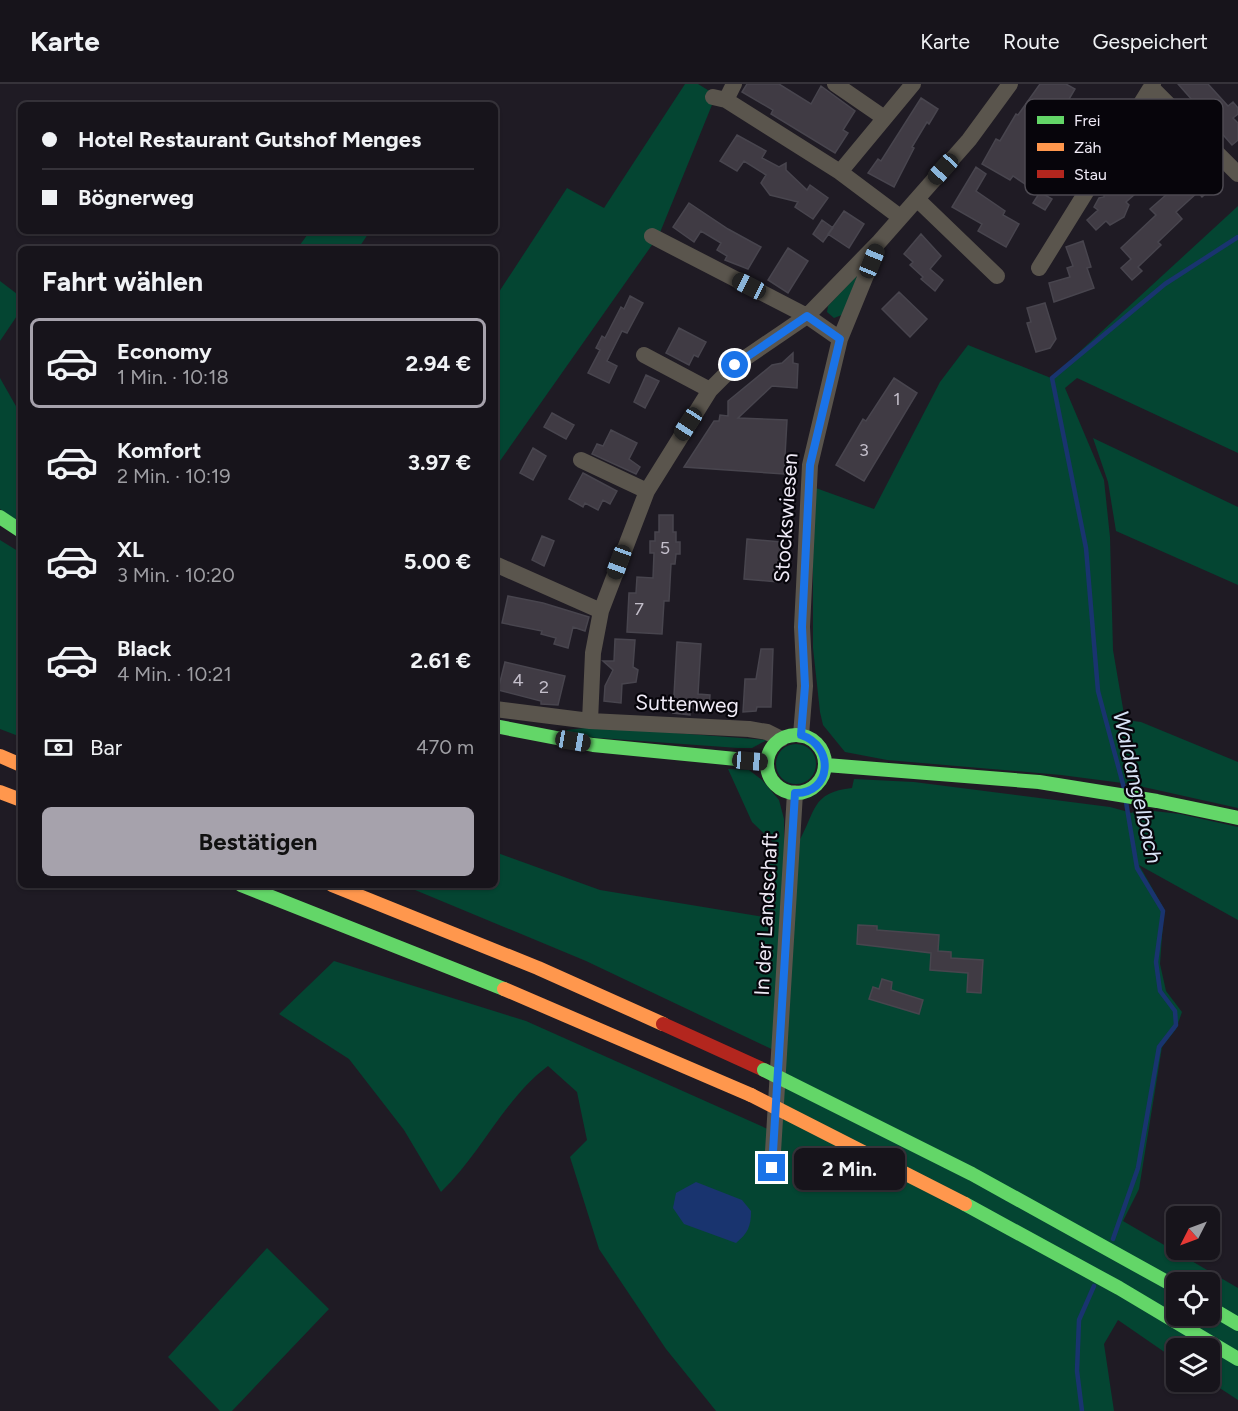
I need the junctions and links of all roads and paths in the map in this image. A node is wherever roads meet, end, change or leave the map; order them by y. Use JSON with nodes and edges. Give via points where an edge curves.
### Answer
{"nodes":[{"id":1,"x":734,"y":84,"type":"edge"},
{"id":2,"x":835,"y":84,"type":"edge"},
{"id":3,"x":913,"y":84,"type":"edge"},
{"id":4,"x":1010,"y":84,"type":"edge"},
{"id":5,"x":1152,"y":85,"type":"edge"},
{"id":6,"x":1143,"y":99,"type":"edge"},
{"id":7,"x":1166,"y":99,"type":"edge"},
{"id":8,"x":883,"y":117,"type":"junction"},
{"id":9,"x":1223,"y":158,"type":"edge"},
{"id":10,"x":840,"y":172,"type":"junction"},
{"id":11,"x":1238,"y":174,"type":"edge"},
{"id":12,"x":1084,"y":195,"type":"edge"},
{"id":13,"x":917,"y":199,"type":"junction"},
{"id":14,"x":900,"y":217,"type":"junction"},
{"id":15,"x":652,"y":236,"type":"dead end"},
{"id":16,"x":879,"y":242,"type":"junction"},
{"id":17,"x":1039,"y":268,"type":"dead end"},
{"id":18,"x":997,"y":276,"type":"dead end"},
{"id":19,"x":807,"y":316,"type":"junction"},
{"id":20,"x":840,"y":339,"type":"junction"},
{"id":21,"x":644,"y":355,"type":"dead end"},
{"id":22,"x":710,"y":390,"type":"junction"},
{"id":23,"x":581,"y":460,"type":"dead end"},
{"id":24,"x":647,"y":491,"type":"junction"},
{"id":25,"x":0,"y":517,"type":"edge"},
{"id":26,"x":18,"y":529,"type":"edge"},
{"id":27,"x":498,"y":565,"type":"edge"},
{"id":28,"x":601,"y":611,"type":"junction"},
{"id":29,"x":498,"y":710,"type":"edge"},
{"id":30,"x":590,"y":721,"type":"junction"},
{"id":31,"x":498,"y":727,"type":"edge"},
{"id":32,"x":801,"y":735,"type":"junction"},
{"id":33,"x":774,"y":736,"type":"junction"},
{"id":34,"x":0,"y":756,"type":"edge"},
{"id":35,"x":767,"y":762,"type":"junction"},
{"id":36,"x":18,"y":764,"type":"edge"},
{"id":37,"x":825,"y":765,"type":"junction"},
{"id":38,"x":0,"y":792,"type":"edge"},
{"id":39,"x":795,"y":793,"type":"junction"},
{"id":40,"x":18,"y":799,"type":"edge"},
{"id":41,"x":1238,"y":818,"type":"edge"},
{"id":42,"x":249,"y":888,"type":"edge"},
{"id":43,"x":339,"y":888,"type":"edge"},
{"id":44,"x":772,"y":1168,"type":"dead end"},
{"id":45,"x":1166,"y":1281,"type":"edge"},
{"id":46,"x":1220,"y":1313,"type":"edge"},
{"id":47,"x":1238,"y":1324,"type":"edge"},
{"id":48,"x":1238,"y":1359,"type":"edge"}],
"edges":[{"from":1,"to":10,"type":"street","via":[[719,99]]},
{"from":2,"to":8,"type":"street"},
{"from":3,"to":8,"type":"street"},
{"from":4,"to":13,"type":"street","via":[[969,140]]},
{"from":5,"to":6,"type":"street"},
{"from":5,"to":7,"type":"street"},
{"from":8,"to":10,"type":"street"},
{"from":9,"to":11,"type":"street"},
{"from":10,"to":14,"type":"street"},
{"from":12,"to":17,"type":"street"},
{"from":13,"to":14,"type":"street"},
{"from":13,"to":18,"type":"street"},
{"from":14,"to":16,"type":"street"},
{"from":15,"to":19,"type":"street"},
{"from":16,"to":19,"type":"street"},
{"from":16,"to":20,"type":"street","name":"Stockswiesen"},
{"from":19,"to":20,"type":"street"},
{"from":19,"to":22,"type":"street","via":[[735,365]]},
{"from":20,"to":32,"type":"street","name":"Stockswiesen","via":[[810,465]]},
{"from":21,"to":22,"type":"street"},
{"from":22,"to":24,"type":"street"},
{"from":23,"to":24,"type":"street"},
{"from":24,"to":28,"type":"street"},
{"from":25,"to":26,"type":"main road"},
{"from":27,"to":28,"type":"street"},
{"from":28,"to":30,"type":"street","via":[[593,653]]},
{"from":29,"to":30,"type":"street","name":"Suttenweg"},
{"from":30,"to":33,"type":"street","name":"Suttenweg"},
{"from":31,"to":35,"type":"main road","via":[[593,745]]},
{"from":32,"to":33,"type":"main road"},
{"from":32,"to":37,"type":"main road","via":[[821,749]]},
{"from":33,"to":35,"type":"main road"},
{"from":34,"to":36,"type":"main road"},
{"from":35,"to":39,"type":"main road","via":[[774,783]]},
{"from":37,"to":39,"type":"main road","via":[[819,783],[811,790]]},
{"from":37,"to":41,"type":"main road","via":[[924,771],[1084,789]]},
{"from":38,"to":40,"type":"main road"},
{"from":39,"to":44,"type":"street","name":"In der Landschaft"},
{"from":42,"to":48,"type":"main road","bridge":true,"via":[[459,969],[751,1095],[908,1172],[1030,1238]]},
{"from":43,"to":45,"type":"main road","bridge":true,"via":[[538,968],[764,1070],[923,1147]]},
{"from":46,"to":47,"type":"main road"}]}
